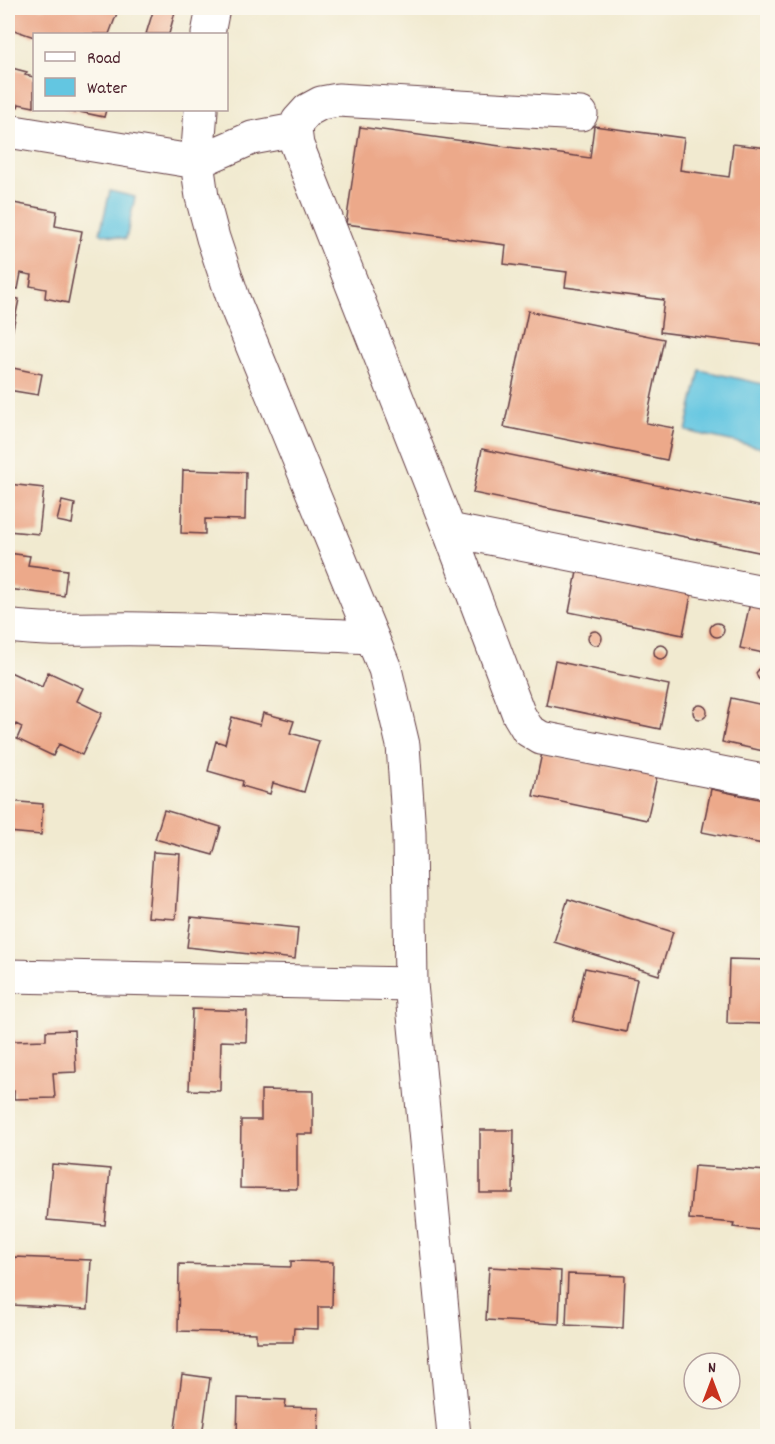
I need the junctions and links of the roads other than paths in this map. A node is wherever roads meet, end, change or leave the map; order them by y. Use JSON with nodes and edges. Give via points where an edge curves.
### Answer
{"nodes":[{"id":1,"x":213,"y":8,"type":"edge"},
{"id":2,"x":208,"y":33,"type":"edge"},
{"id":3,"x":201,"y":111,"type":"edge"},
{"id":4,"x":581,"y":114,"type":"dead end"},
{"id":5,"x":295,"y":130,"type":"junction"},
{"id":6,"x":8,"y":131,"type":"edge"},
{"id":7,"x":198,"y":162,"type":"junction"},
{"id":8,"x":448,"y":530,"type":"junction"},
{"id":9,"x":768,"y":592,"type":"edge"},
{"id":10,"x":8,"y":626,"type":"edge"},
{"id":11,"x":372,"y":637,"type":"junction"},
{"id":12,"x":768,"y":782,"type":"edge"},
{"id":13,"x":8,"y":976,"type":"edge"},
{"id":14,"x":411,"y":984,"type":"junction"},
{"id":15,"x":454,"y":1437,"type":"edge"}],
"edges":[{"from":1,"to":2,"type":"street"},
{"from":3,"to":7,"type":"street"},
{"from":4,"to":5,"type":"street","via":[[338,100],[309,110]]},
{"from":5,"to":7,"type":"street","via":[[252,138]]},
{"from":5,"to":8,"type":"street","via":[[297,145]]},
{"from":6,"to":7,"type":"street"},
{"from":7,"to":11,"type":"street","via":[[202,197],[234,301]]},
{"from":8,"to":9,"type":"street"},
{"from":8,"to":12,"type":"street","via":[[528,730],[542,738]]},
{"from":10,"to":11,"type":"street"},
{"from":11,"to":14,"type":"street","via":[[385,669],[403,745],[409,833]]},
{"from":13,"to":14,"type":"street"},
{"from":14,"to":15,"type":"street"}]}
